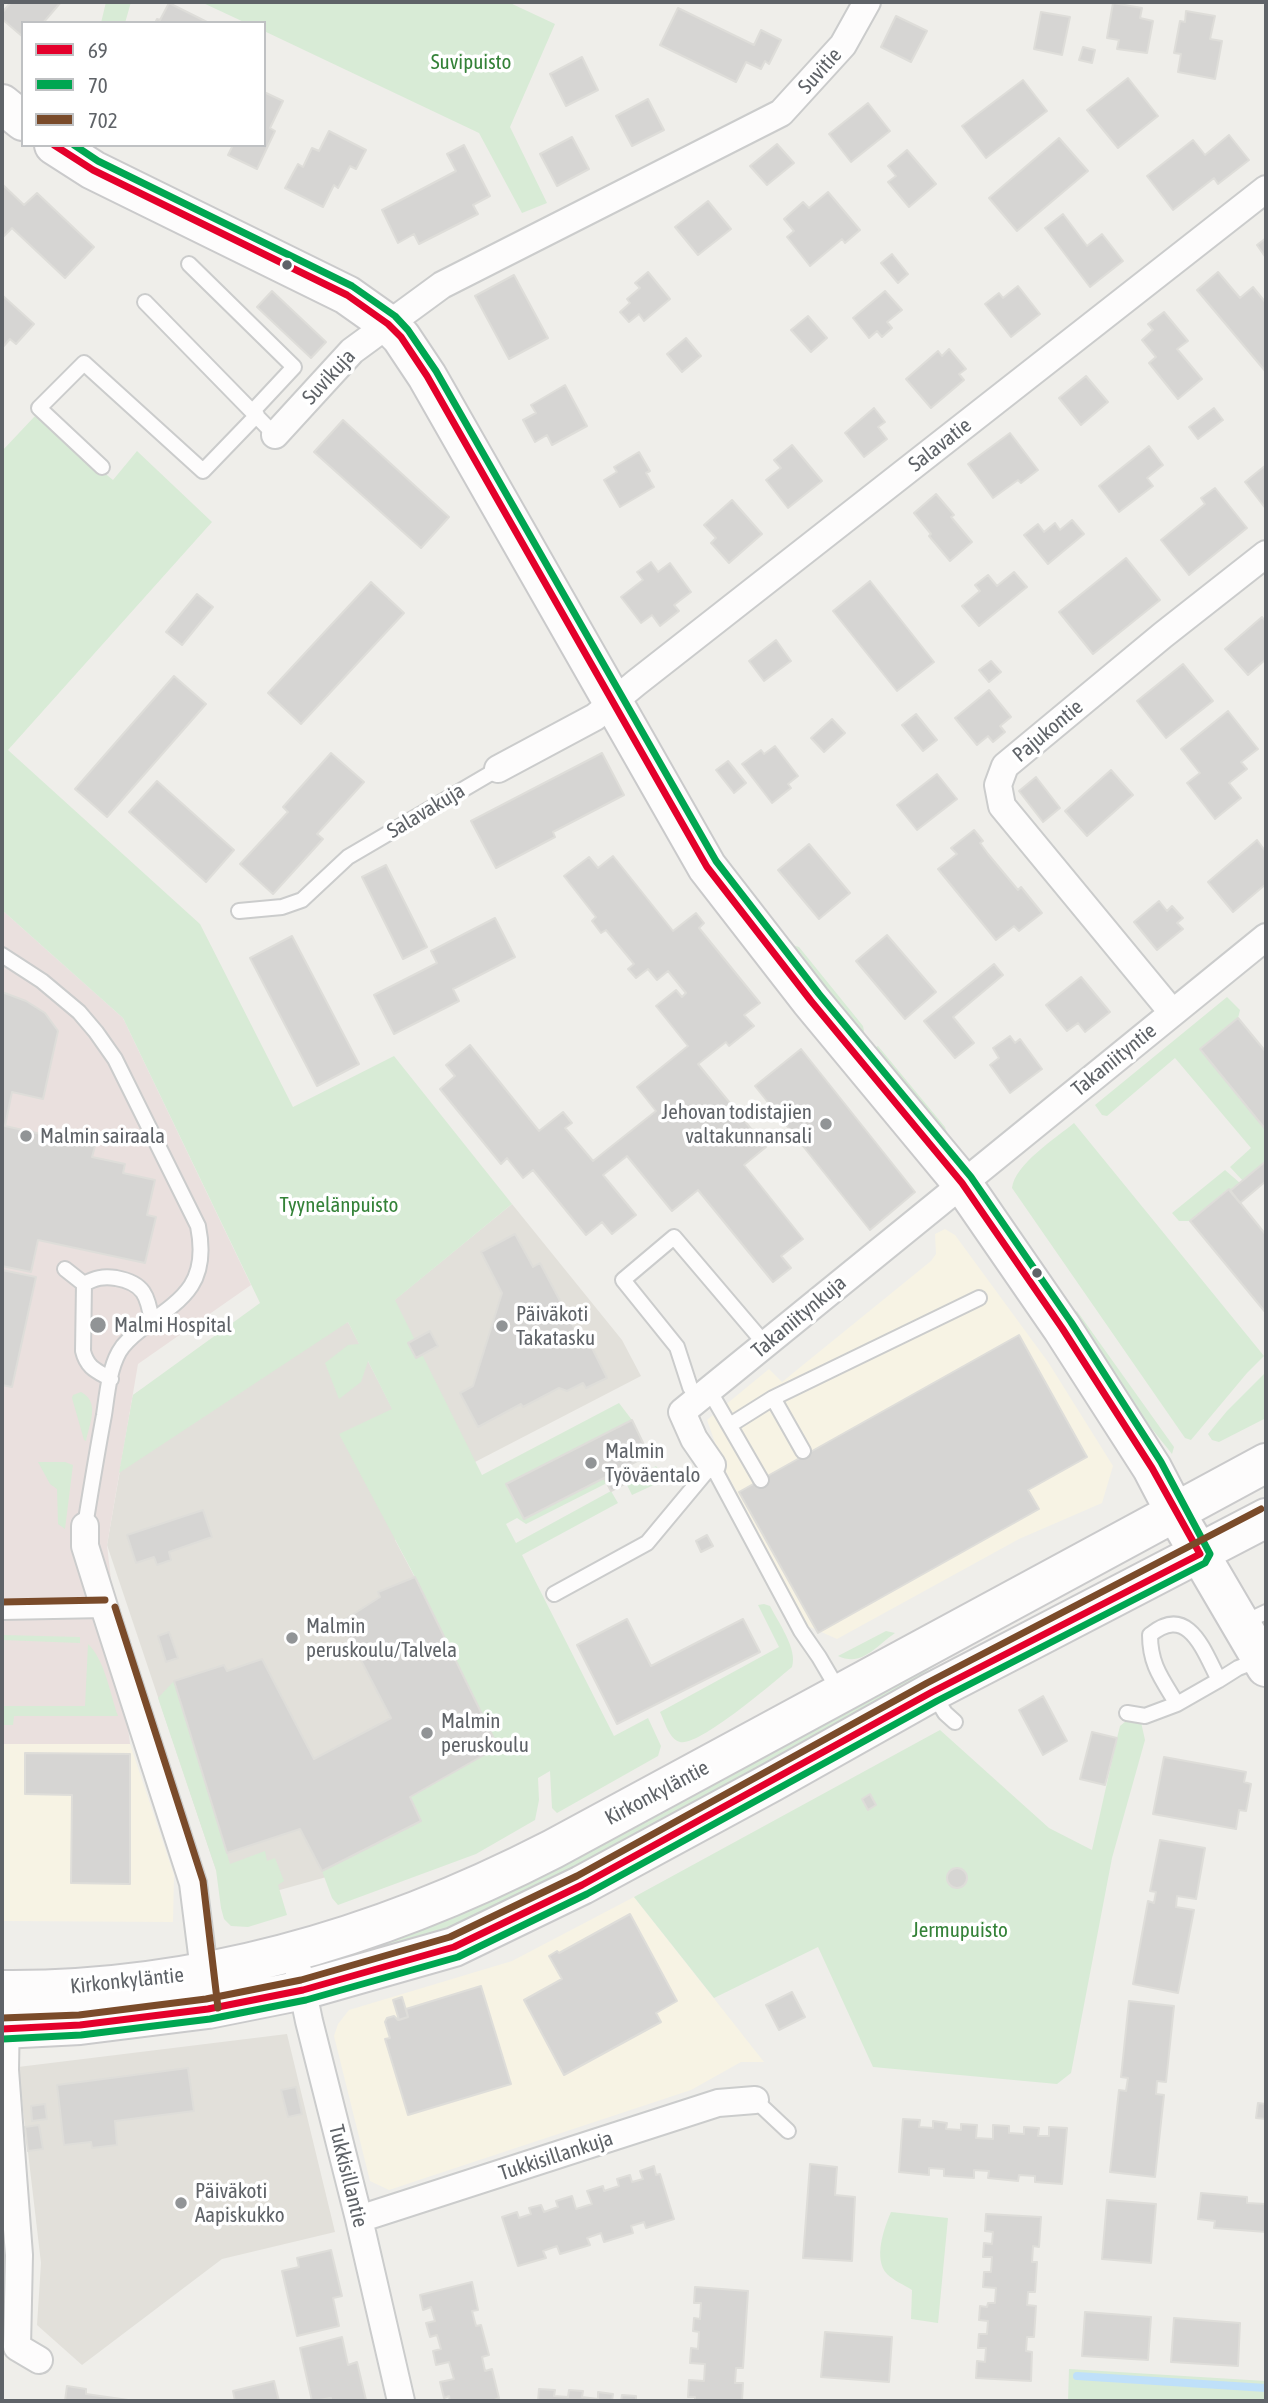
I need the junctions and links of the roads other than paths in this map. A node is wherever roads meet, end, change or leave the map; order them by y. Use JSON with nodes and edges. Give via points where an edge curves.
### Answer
{"nodes":[{"id":1,"x":867,"y":2,"type":"edge"},
{"id":2,"x":2,"y":104,"type":"edge"},
{"id":3,"x":21,"y":119,"type":"edge"},
{"id":4,"x":57,"y":147,"type":"edge"},
{"id":5,"x":1266,"y":189,"type":"edge"},
{"id":6,"x":189,"y":264,"type":"dead end"},
{"id":7,"x":145,"y":302,"type":"dead end"},
{"id":8,"x":388,"y":324,"type":"junction"},
{"id":9,"x":255,"y":413,"type":"junction"},
{"id":10,"x":275,"y":435,"type":"joint"},
{"id":11,"x":102,"y":467,"type":"dead end"},
{"id":12,"x":1266,"y":554,"type":"edge"},
{"id":13,"x":613,"y":701,"type":"junction"},
{"id":14,"x":498,"y":769,"type":"joint"},
{"id":15,"x":239,"y":911,"type":"dead end"},
{"id":16,"x":1266,"y":937,"type":"edge"},
{"id":17,"x":2,"y":955,"type":"edge"},
{"id":18,"x":1172,"y":1012,"type":"junction"},
{"id":19,"x":962,"y":1183,"type":"junction"},
{"id":20,"x":65,"y":1269,"type":"dead end"},
{"id":21,"x":84,"y":1284,"type":"junction"},
{"id":22,"x":979,"y":1298,"type":"dead end"},
{"id":23,"x":152,"y":1322,"type":"junction"},
{"id":24,"x":765,"y":1345,"type":"junction"},
{"id":25,"x":111,"y":1379,"type":"junction"},
{"id":26,"x":703,"y":1395,"type":"junction"},
{"id":27,"x":774,"y":1398,"type":"junction"},
{"id":28,"x":730,"y":1426,"type":"junction"},
{"id":29,"x":803,"y":1451,"type":"dead end"},
{"id":30,"x":1266,"y":1463,"type":"edge"},
{"id":31,"x":712,"y":1465,"type":"junction"},
{"id":32,"x":761,"y":1480,"type":"dead end"},
{"id":33,"x":1175,"y":1512,"type":"junction"},
{"id":34,"x":1266,"y":1518,"type":"edge"},
{"id":35,"x":85,"y":1526,"type":"joint"},
{"id":36,"x":1200,"y":1554,"type":"junction"},
{"id":37,"x":554,"y":1594,"type":"dead end"},
{"id":38,"x":105,"y":1610,"type":"junction"},
{"id":39,"x":2,"y":1612,"type":"edge"},
{"id":40,"x":1254,"y":1618,"type":"edge"},
{"id":41,"x":1264,"y":1663,"type":"edge"},
{"id":42,"x":1219,"y":1680,"type":"junction"},
{"id":43,"x":932,"y":1692,"type":"junction"},
{"id":44,"x":840,"y":1694,"type":"junction"},
{"id":45,"x":1177,"y":1704,"type":"junction"},
{"id":46,"x":1127,"y":1713,"type":"dead end"},
{"id":47,"x":955,"y":1723,"type":"dead end"},
{"id":48,"x":295,"y":1951,"type":"junction"},
{"id":49,"x":4,"y":1990,"type":"edge"},
{"id":50,"x":303,"y":1990,"type":"junction"},
{"id":51,"x":206,"y":1991,"type":"junction"},
{"id":52,"x":4,"y":2029,"type":"edge"},
{"id":53,"x":755,"y":2100,"type":"joint"},
{"id":54,"x":788,"y":2131,"type":"dead end"},
{"id":55,"x":359,"y":2219,"type":"junction"},
{"id":56,"x":39,"y":2360,"type":"dead end"},
{"id":57,"x":401,"y":2401,"type":"edge"}],
"edges":[{"from":1,"to":8,"type":"street","name":"Suvitie","via":[[844,45],[781,113],[442,285]]},
{"from":2,"to":3,"type":"main road"},
{"from":4,"to":8,"type":"main road","via":[[93,170],[347,295]]},
{"from":5,"to":13,"type":"street","name":"Salavatie"},
{"from":6,"to":9,"type":"lane","via":[[294,367]]},
{"from":7,"to":9,"type":"lane"},
{"from":8,"to":10,"type":"street","name":"Suvikuja","via":[[352,351]]},
{"from":8,"to":13,"type":"main road","via":[[426,376]]},
{"from":9,"to":10,"type":"lane"},
{"from":9,"to":11,"type":"lane","via":[[203,471],[84,363],[39,408]]},
{"from":12,"to":18,"type":"street","name":"Pajukontie","via":[[1005,766],[998,785],[1002,806]]},
{"from":13,"to":14,"type":"street","name":"Salavakuja","via":[[595,717]]},
{"from":13,"to":19,"type":"main road","via":[[707,867]]},
{"from":14,"to":15,"type":"lane","name":"Salavakuja","via":[[348,857],[302,900]]},
{"from":16,"to":18,"type":"street","name":"Takaniityntie"},
{"from":17,"to":23,"type":"lane","via":[[42,981],[96,1032],[115,1059],[198,1226],[202,1247],[196,1276],[173,1307]]},
{"from":18,"to":19,"type":"street","name":"Takaniityntie"},
{"from":19,"to":24,"type":"street","name":"Takaniitynkuja"},
{"from":19,"to":33,"type":"main road","via":[[1068,1338]]},
{"from":20,"to":21,"type":"lane"},
{"from":21,"to":23,"type":"lane","via":[[109,1277],[136,1284],[149,1304]]},
{"from":21,"to":25,"type":"lane","via":[[85,1361]]},
{"from":22,"to":27,"type":"lane"},
{"from":23,"to":25,"type":"lane","via":[[118,1353]]},
{"from":24,"to":26,"type":"street","name":"Takaniitynkuja"},
{"from":24,"to":26,"type":"lane","via":[[674,1237],[622,1280],[677,1347],[690,1387]]},
{"from":25,"to":35,"type":"lane"},
{"from":26,"to":28,"type":"lane"},
{"from":26,"to":31,"type":"street","name":"Takaniitynkuja","via":[[682,1412]]},
{"from":27,"to":28,"type":"lane"},
{"from":27,"to":29,"type":"lane"},
{"from":28,"to":32,"type":"lane"},
{"from":30,"to":33,"type":"main road","name":"Kirkonkyläntie"},
{"from":31,"to":37,"type":"lane","via":[[647,1543]]},
{"from":31,"to":44,"type":"lane"},
{"from":33,"to":36,"type":"main road"},
{"from":33,"to":44,"type":"main road","name":"Kirkonkyläntie"},
{"from":34,"to":36,"type":"main road","name":"Kirkonkyläntie"},
{"from":35,"to":38,"type":"street","via":[[85,1546]]},
{"from":36,"to":40,"type":"main road"},
{"from":36,"to":43,"type":"main road","name":"Kirkonkyläntie"},
{"from":38,"to":39,"type":"lane"},
{"from":38,"to":51,"type":"street","via":[[193,1883]]},
{"from":40,"to":41,"type":"main road"},
{"from":41,"to":42,"type":"lane","via":[[1238,1668]]},
{"from":42,"to":45,"type":"lane"},
{"from":42,"to":45,"type":"lane","via":[[1187,1628],[1172,1623],[1161,1626],[1150,1635],[1150,1652]]},
{"from":43,"to":47,"type":"lane"},
{"from":43,"to":50,"type":"main road","name":"Kirkonkyläntie","via":[[582,1885],[454,1947]]},
{"from":44,"to":48,"type":"main road","name":"Kirkonkyläntie","via":[[496,1878],[386,1923]]},
{"from":45,"to":46,"type":"lane","via":[[1145,1716]]},
{"from":48,"to":50,"type":"street","name":"Tukkisillantie"},
{"from":48,"to":51,"type":"main road","name":"Kirkonkyläntie"},
{"from":49,"to":51,"type":"main road","name":"Kirkonkyläntie","via":[[124,1984]]},
{"from":49,"to":52,"type":"street"},
{"from":50,"to":51,"type":"main road","name":"Kirkonkyläntie"},
{"from":50,"to":55,"type":"street","name":"Tukkisillantie"},
{"from":51,"to":52,"type":"main road","name":"Kirkonkyläntie","via":[[80,2025]]},
{"from":52,"to":56,"type":"street","via":[[19,2255],[17,2347]]},
{"from":53,"to":54,"type":"lane"},
{"from":53,"to":55,"type":"street","name":"Tukkisillankuja","via":[[718,2103]]},
{"from":55,"to":57,"type":"street","name":"Tukkisillantie"}]}
